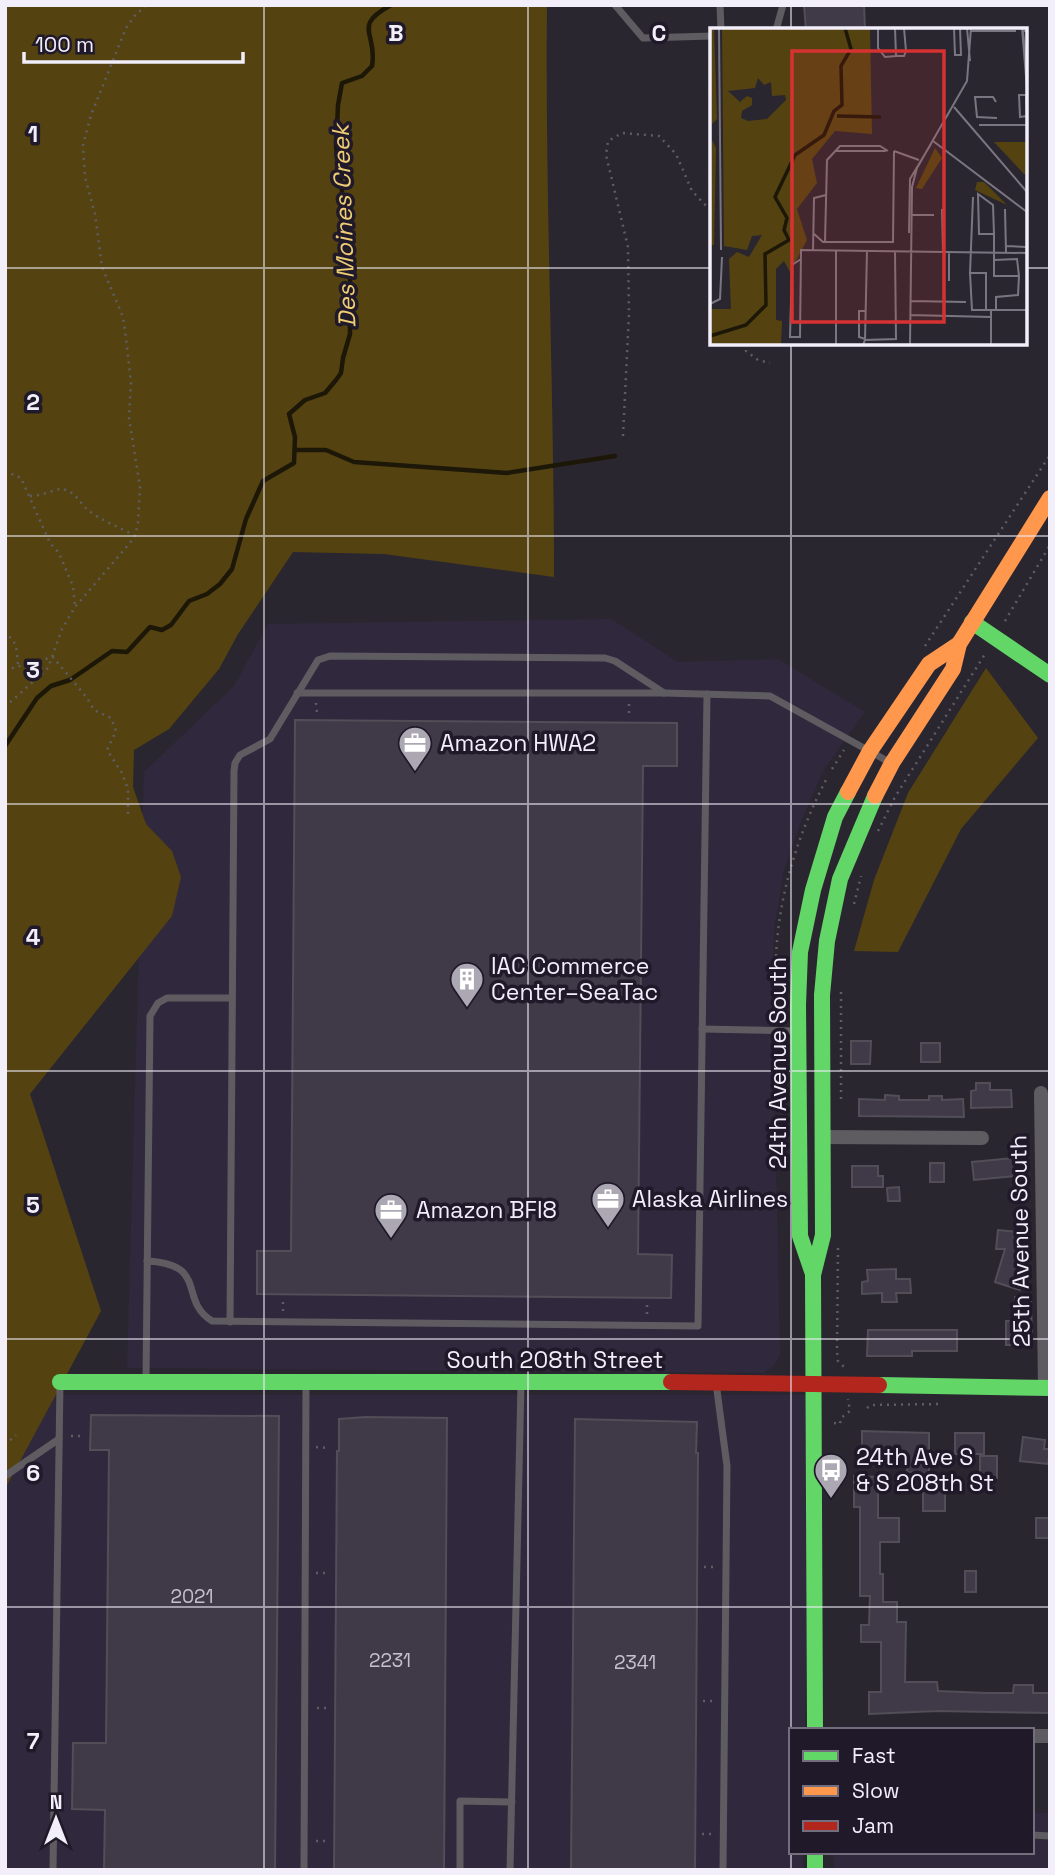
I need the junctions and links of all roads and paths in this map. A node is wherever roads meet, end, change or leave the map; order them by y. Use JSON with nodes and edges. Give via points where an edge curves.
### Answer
{"nodes":[{"id":1,"x":147,"y":5,"type":"edge"},
{"id":2,"x":615,"y":5,"type":"edge"},
{"id":3,"x":720,"y":5,"type":"edge"},
{"id":4,"x":783,"y":5,"type":"edge"},
{"id":5,"x":721,"y":28,"type":"edge"},
{"id":6,"x":777,"y":28,"type":"edge"},
{"id":7,"x":710,"y":36,"type":"edge"},
{"id":8,"x":710,"y":210,"type":"edge"},
{"id":9,"x":746,"y":345,"type":"edge"},
{"id":10,"x":770,"y":363,"type":"dead end"},
{"id":11,"x":623,"y":436,"type":"dead end"},
{"id":12,"x":1050,"y":456,"type":"edge"},
{"id":13,"x":5,"y":471,"type":"edge"},
{"id":14,"x":30,"y":496,"type":"junction"},
{"id":15,"x":1050,"y":498,"type":"edge"},
{"id":16,"x":135,"y":536,"type":"junction"},
{"id":17,"x":1049,"y":546,"type":"edge"},
{"id":18,"x":75,"y":607,"type":"junction"},
{"id":19,"x":972,"y":622,"type":"junction"},
{"id":20,"x":5,"y":631,"type":"edge"},
{"id":21,"x":995,"y":637,"type":"junction"},
{"id":22,"x":959,"y":644,"type":"junction"},
{"id":23,"x":919,"y":656,"type":"dead end"},
{"id":24,"x":53,"y":657,"type":"junction"},
{"id":25,"x":18,"y":666,"type":"junction"},
{"id":26,"x":5,"y":670,"type":"edge"},
{"id":27,"x":1050,"y":675,"type":"edge"},
{"id":28,"x":297,"y":693,"type":"junction"},
{"id":29,"x":664,"y":693,"type":"junction"},
{"id":30,"x":707,"y":694,"type":"junction"},
{"id":31,"x":316,"y":701,"type":"dead end"},
{"id":32,"x":629,"y":704,"type":"dead end"},
{"id":33,"x":5,"y":707,"type":"edge"},
{"id":34,"x":317,"y":713,"type":"dead end"},
{"id":35,"x":629,"y":716,"type":"dead end"},
{"id":36,"x":870,"y":751,"type":"junction"},
{"id":37,"x":892,"y":763,"type":"junction"},
{"id":38,"x":827,"y":778,"type":"dead end"},
{"id":39,"x":128,"y":815,"type":"dead end"},
{"id":40,"x":873,"y":841,"type":"dead end"},
{"id":41,"x":864,"y":866,"type":"dead end"},
{"id":42,"x":851,"y":912,"type":"dead end"},
{"id":43,"x":842,"y":978,"type":"dead end"},
{"id":44,"x":776,"y":984,"type":"dead end"},
{"id":45,"x":232,"y":998,"type":"junction"},
{"id":46,"x":702,"y":1029,"type":"junction"},
{"id":47,"x":799,"y":1031,"type":"junction"},
{"id":48,"x":1041,"y":1093,"type":"dead end"},
{"id":49,"x":841,"y":1101,"type":"dead end"},
{"id":50,"x":824,"y":1136,"type":"junction"},
{"id":51,"x":982,"y":1139,"type":"dead end"},
{"id":52,"x":147,"y":1261,"type":"junction"},
{"id":53,"x":813,"y":1275,"type":"junction"},
{"id":54,"x":283,"y":1302,"type":"dead end"},
{"id":55,"x":283,"y":1314,"type":"dead end"},
{"id":56,"x":230,"y":1322,"type":"junction"},
{"id":57,"x":838,"y":1361,"type":"dead end"},
{"id":58,"x":849,"y":1369,"type":"dead end"},
{"id":59,"x":60,"y":1382,"type":"joint"},
{"id":60,"x":146,"y":1382,"type":"junction"},
{"id":61,"x":521,"y":1382,"type":"junction"},
{"id":62,"x":715,"y":1382,"type":"junction"},
{"id":63,"x":306,"y":1383,"type":"junction"},
{"id":64,"x":814,"y":1384,"type":"junction"},
{"id":65,"x":1047,"y":1388,"type":"edge"},
{"id":66,"x":848,"y":1408,"type":"dead end"},
{"id":67,"x":834,"y":1423,"type":"dead end"},
{"id":68,"x":16,"y":1435,"type":"dead end"},
{"id":69,"x":71,"y":1436,"type":"dead end"},
{"id":70,"x":84,"y":1436,"type":"dead end"},
{"id":71,"x":59,"y":1439,"type":"junction"},
{"id":72,"x":5,"y":1446,"type":"edge"},
{"id":73,"x":316,"y":1447,"type":"dead end"},
{"id":74,"x":330,"y":1448,"type":"dead end"},
{"id":75,"x":5,"y":1476,"type":"edge"},
{"id":76,"x":704,"y":1567,"type":"dead end"},
{"id":77,"x":718,"y":1567,"type":"dead end"},
{"id":78,"x":316,"y":1573,"type":"dead end"},
{"id":79,"x":329,"y":1573,"type":"dead end"},
{"id":80,"x":703,"y":1701,"type":"dead end"},
{"id":81,"x":716,"y":1701,"type":"dead end"},
{"id":82,"x":314,"y":1708,"type":"dead end"},
{"id":83,"x":327,"y":1708,"type":"dead end"},
{"id":84,"x":816,"y":1728,"type":"edge"},
{"id":85,"x":512,"y":1802,"type":"junction"},
{"id":86,"x":702,"y":1834,"type":"dead end"},
{"id":87,"x":715,"y":1834,"type":"dead end"},
{"id":88,"x":314,"y":1841,"type":"dead end"},
{"id":89,"x":327,"y":1841,"type":"dead end"},
{"id":90,"x":973,"y":1854,"type":"edge"},
{"id":91,"x":973,"y":1859,"type":"dead end"},
{"id":92,"x":53,"y":1870,"type":"edge"},
{"id":93,"x":304,"y":1870,"type":"edge"},
{"id":94,"x":460,"y":1870,"type":"edge"},
{"id":95,"x":510,"y":1870,"type":"edge"},
{"id":96,"x":723,"y":1870,"type":"edge"}],
"edges":[{"from":1,"to":16,"type":"path","via":[[126,28],[85,132],[83,153],[102,267],[123,317],[126,338],[130,418],[140,487]]},
{"from":2,"to":7,"type":"lane","via":[[643,38]]},
{"from":3,"to":5,"type":"lane"},
{"from":4,"to":6,"type":"lane"},
{"from":8,"to":11,"type":"path","via":[[692,191],[676,154],[659,136],[622,133],[608,141],[606,155],[628,247]]},
{"from":9,"to":10,"type":"path","via":[[746,351]]},
{"from":12,"to":23,"type":"path"},
{"from":13,"to":14,"type":"path","via":[[21,478]]},
{"from":14,"to":16,"type":"path","via":[[60,489],[70,492],[87,509]]},
{"from":14,"to":18,"type":"path","via":[[50,543],[68,569]]},
{"from":15,"to":19,"type":"main road","name":"24th Avenue South"},
{"from":16,"to":18,"type":"path"},
{"from":17,"to":21,"type":"path"},
{"from":18,"to":24,"type":"path"},
{"from":19,"to":21,"type":"main road"},
{"from":19,"to":22,"type":"main road","name":"24th Avenue South"},
{"from":20,"to":25,"type":"path","via":[[16,645]]},
{"from":21,"to":27,"type":"main road"},
{"from":21,"to":40,"type":"path","via":[[895,797]]},
{"from":22,"to":36,"type":"main road","name":"24th Avenue South","via":[[929,664]]},
{"from":22,"to":37,"type":"main road","name":"24th Avenue South","via":[[953,669]]},
{"from":24,"to":25,"type":"path"},
{"from":24,"to":33,"type":"path","via":[[42,675]]},
{"from":24,"to":39,"type":"path","via":[[93,710],[115,724],[107,750],[128,789]]},
{"from":25,"to":26,"type":"path"},
{"from":28,"to":29,"type":"lane"},
{"from":28,"to":29,"type":"lane","via":[[318,660],[372,655],[605,658]]},
{"from":28,"to":45,"type":"lane","via":[[270,739],[240,755],[235,763]]},
{"from":29,"to":30,"type":"lane"},
{"from":30,"to":36,"type":"lane","via":[[770,696]]},
{"from":30,"to":46,"type":"lane"},
{"from":31,"to":34,"type":"path"},
{"from":32,"to":35,"type":"path"},
{"from":36,"to":37,"type":"lane"},
{"from":36,"to":47,"type":"main road","name":"24th Avenue South","via":[[835,817],[813,890],[800,951]]},
{"from":37,"to":50,"type":"main road","name":"24th Avenue South","via":[[866,812],[840,879],[827,941],[822,995]]},
{"from":38,"to":44,"type":"path","via":[[789,873],[777,937]]},
{"from":41,"to":42,"type":"path"},
{"from":43,"to":49,"type":"path"},
{"from":45,"to":52,"type":"lane","via":[[167,998],[150,1016]]},
{"from":45,"to":56,"type":"lane"},
{"from":46,"to":47,"type":"lane"},
{"from":46,"to":56,"type":"lane","via":[[698,1326]]},
{"from":47,"to":53,"type":"main road","name":"24th Avenue South","via":[[800,1236]]},
{"from":48,"to":65,"type":"street","name":"25th Avenue South"},
{"from":50,"to":51,"type":"street"},
{"from":50,"to":53,"type":"main road","name":"24th Avenue South","via":[[823,1235]]},
{"from":52,"to":56,"type":"lane","via":[[178,1266],[203,1316]]},
{"from":52,"to":60,"type":"lane"},
{"from":53,"to":64,"type":"main road","name":"24th Avenue South"},
{"from":54,"to":55,"type":"path"},
{"from":57,"to":58,"type":"path"},
{"from":59,"to":60,"type":"main road","name":"South 208th Street"},
{"from":59,"to":71,"type":"lane"},
{"from":60,"to":63,"type":"main road","name":"South 208th Street"},
{"from":61,"to":62,"type":"main road","name":"South 208th Street"},
{"from":61,"to":63,"type":"main road","name":"South 208th Street"},
{"from":61,"to":85,"type":"lane"},
{"from":62,"to":64,"type":"main road","name":"South 208th Street"},
{"from":62,"to":96,"type":"lane","via":[[727,1465]]},
{"from":63,"to":93,"type":"lane"},
{"from":64,"to":65,"type":"main road","name":"South 208th Street"},
{"from":64,"to":84,"type":"main road","name":"24th Avenue South"},
{"from":66,"to":67,"type":"path","via":[[840,1424]]},
{"from":68,"to":72,"type":"path"},
{"from":69,"to":70,"type":"path"},
{"from":71,"to":75,"type":"lane"},
{"from":71,"to":92,"type":"lane"},
{"from":73,"to":74,"type":"path"},
{"from":76,"to":77,"type":"path"},
{"from":78,"to":79,"type":"path"},
{"from":80,"to":81,"type":"path"},
{"from":82,"to":83,"type":"path"},
{"from":85,"to":94,"type":"lane","via":[[460,1801]]},
{"from":85,"to":95,"type":"lane"},
{"from":86,"to":87,"type":"path"},
{"from":88,"to":89,"type":"path"},
{"from":90,"to":91,"type":"path"}]}
